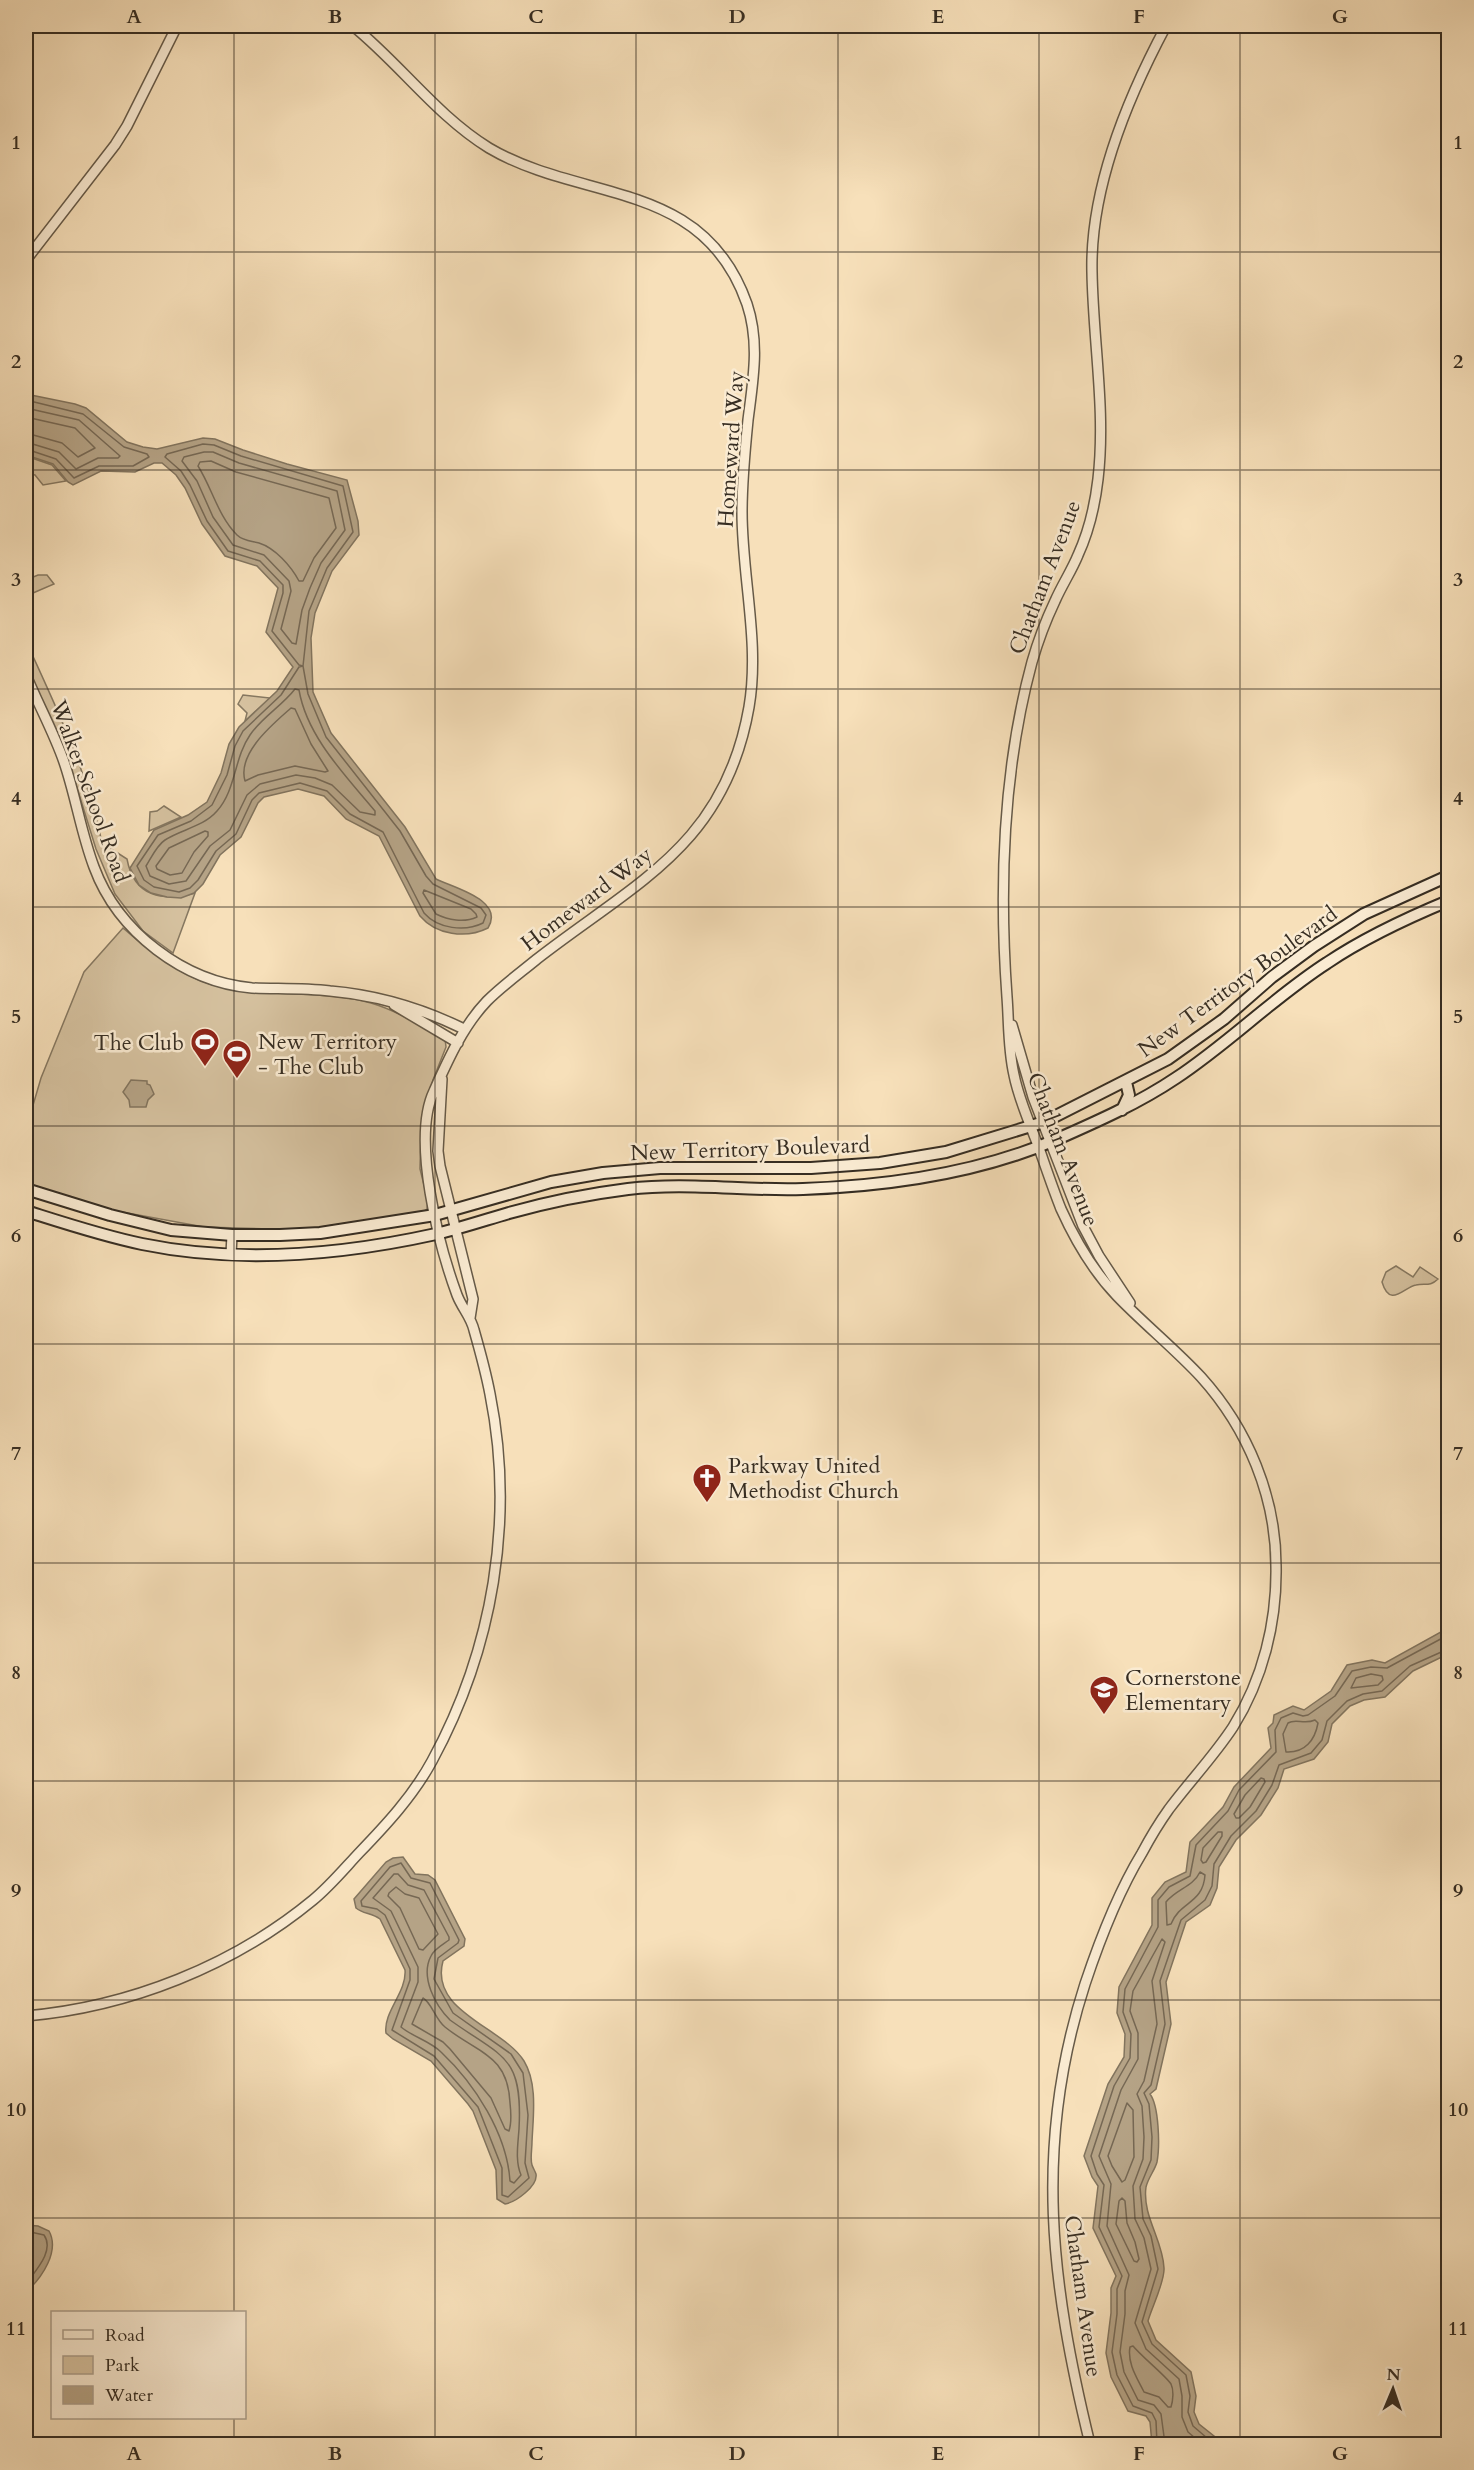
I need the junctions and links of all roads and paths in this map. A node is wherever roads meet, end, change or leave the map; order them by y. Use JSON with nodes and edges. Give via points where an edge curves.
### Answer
{"nodes":[{"id":1,"x":177,"y":26,"type":"edge"},
{"id":2,"x":353,"y":26,"type":"edge"},
{"id":3,"x":1166,"y":26,"type":"edge"},
{"id":4,"x":26,"y":260,"type":"edge"},
{"id":5,"x":26,"y":675,"type":"edge"},
{"id":6,"x":1449,"y":876,"type":"edge"},
{"id":7,"x":1449,"y":901,"type":"edge"},
{"id":8,"x":390,"y":1002,"type":"junction"},
{"id":9,"x":1008,"y":1010,"type":"junction"},
{"id":10,"x":464,"y":1029,"type":"junction"},
{"id":11,"x":458,"y":1043,"type":"junction"},
{"id":12,"x":442,"y":1078,"type":"junction"},
{"id":13,"x":1126,"y":1082,"type":"junction"},
{"id":14,"x":1122,"y":1110,"type":"junction"},
{"id":15,"x":1044,"y":1122,"type":"junction"},
{"id":16,"x":1030,"y":1127,"type":"junction"},
{"id":17,"x":1051,"y":1142,"type":"junction"},
{"id":18,"x":1038,"y":1146,"type":"junction"},
{"id":19,"x":720,"y":1168,"type":"junction"},
{"id":20,"x":581,"y":1177,"type":"junction"},
{"id":21,"x":719,"y":1188,"type":"junction"},
{"id":22,"x":26,"y":1189,"type":"edge"},
{"id":23,"x":585,"y":1196,"type":"junction"},
{"id":24,"x":26,"y":1211,"type":"edge"},
{"id":25,"x":450,"y":1211,"type":"junction"},
{"id":26,"x":435,"y":1215,"type":"junction"},
{"id":27,"x":455,"y":1228,"type":"junction"},
{"id":28,"x":440,"y":1233,"type":"junction"},
{"id":29,"x":232,"y":1235,"type":"junction"},
{"id":30,"x":231,"y":1254,"type":"junction"},
{"id":31,"x":1138,"y":1315,"type":"junction"},
{"id":32,"x":470,"y":1318,"type":"junction"},
{"id":33,"x":26,"y":2016,"type":"edge"},
{"id":34,"x":1090,"y":2445,"type":"edge"}],
"edges":[{"from":1,"to":4,"type":"street","via":[[115,146]]},
{"from":2,"to":10,"type":"street","name":"Homeward Way","via":[[444,113],[492,150],[524,165],[644,201],[697,231],[736,278],[748,307],[754,339],[755,372],[742,512],[752,684],[746,725],[732,770],[701,823],[670,859],[514,977]]},
{"from":3,"to":9,"type":"street","name":"Chatham Avenue","via":[[1125,109],[1095,221],[1091,268],[1098,476],[1086,533],[1045,624],[1022,705],[1006,826]]},
{"from":5,"to":8,"type":"street","name":"Walker School Road","via":[[64,761],[101,883],[141,936],[172,961],[210,979],[250,987],[353,993]]},
{"from":6,"to":13,"type":"main road","name":"New Territory Boulevard","via":[[1364,914],[1272,976],[1168,1059]]},
{"from":7,"to":14,"type":"main road","name":"New Territory Boulevard","via":[[1327,963],[1175,1079]]},
{"from":8,"to":10,"type":"street","name":"Walker School Road","via":[[414,1006]]},
{"from":8,"to":11,"type":"street","name":"Walker School Road"},
{"from":9,"to":15,"type":"street","name":"Chatham Avenue"},
{"from":9,"to":16,"type":"street","name":"Chatham Avenue","via":[[1014,1079]]},
{"from":10,"to":11,"type":"street","name":"Homeward Way"},
{"from":11,"to":12,"type":"street","name":"Homeward Way"},
{"from":12,"to":25,"type":"street","name":"Homeward Way","via":[[438,1151]]},
{"from":12,"to":26,"type":"street","name":"Homeward Way","via":[[430,1101],[425,1132],[426,1172]]},
{"from":13,"to":14,"type":"main road","via":[[1129,1095]]},
{"from":13,"to":15,"type":"main road","name":"New Territory Boulevard"},
{"from":14,"to":17,"type":"main road","name":"New Territory Boulevard"},
{"from":15,"to":16,"type":"main road","name":"New Territory Boulevard"},
{"from":15,"to":17,"type":"street","name":"Chatham Avenue"},
{"from":16,"to":18,"type":"street","name":"Chatham Avenue"},
{"from":16,"to":19,"type":"main road","name":"New Territory Boulevard","via":[[946,1152],[880,1163]]},
{"from":17,"to":18,"type":"main road","name":"New Territory Boulevard"},
{"from":17,"to":31,"type":"street","name":"Chatham Avenue","via":[[1083,1226]]},
{"from":18,"to":21,"type":"main road","name":"New Territory Boulevard","via":[[942,1174],[862,1185]]},
{"from":18,"to":31,"type":"street","name":"Chatham Avenue","via":[[1078,1242],[1115,1295]]},
{"from":19,"to":20,"type":"main road","name":"New Territory Boulevard","via":[[660,1168]]},
{"from":19,"to":21,"type":"main road"},
{"from":20,"to":23,"type":"main road"},
{"from":20,"to":25,"type":"main road","name":"New Territory Boulevard"},
{"from":21,"to":23,"type":"main road","name":"New Territory Boulevard","via":[[632,1189]]},
{"from":22,"to":29,"type":"main road","name":"New Territory Boulevard","via":[[134,1222],[171,1230]]},
{"from":23,"to":27,"type":"main road","name":"New Territory Boulevard"},
{"from":24,"to":30,"type":"main road","name":"New Territory Boulevard","via":[[143,1244]]},
{"from":25,"to":26,"type":"main road","name":"New Territory Boulevard"},
{"from":25,"to":27,"type":"street","name":"Homeward Way"},
{"from":26,"to":28,"type":"street","name":"Homeward Way"},
{"from":26,"to":29,"type":"main road","name":"New Territory Boulevard","via":[[320,1233]]},
{"from":27,"to":28,"type":"main road","name":"New Territory Boulevard"},
{"from":27,"to":32,"type":"street","name":"Homeward Way","via":[[473,1299]]},
{"from":28,"to":30,"type":"main road","name":"New Territory Boulevard","via":[[357,1249]]},
{"from":28,"to":32,"type":"street","name":"Homeward Way","via":[[459,1302]]},
{"from":29,"to":30,"type":"street"},
{"from":31,"to":34,"type":"street","name":"Chatham Avenue","via":[[1202,1378],[1245,1440],[1269,1502],[1276,1596],[1264,1659],[1245,1705],[1221,1744],[1168,1811],[1115,1902],[1065,2057],[1055,2121],[1053,2223],[1068,2344]]},
{"from":32,"to":33,"type":"street","name":"Homeward Way","via":[[490,1394],[499,1458],[497,1557],[480,1647],[462,1698],[430,1765],[394,1815],[335,1880],[260,1937],[207,1966],[156,1987],[80,2009]]}]}
